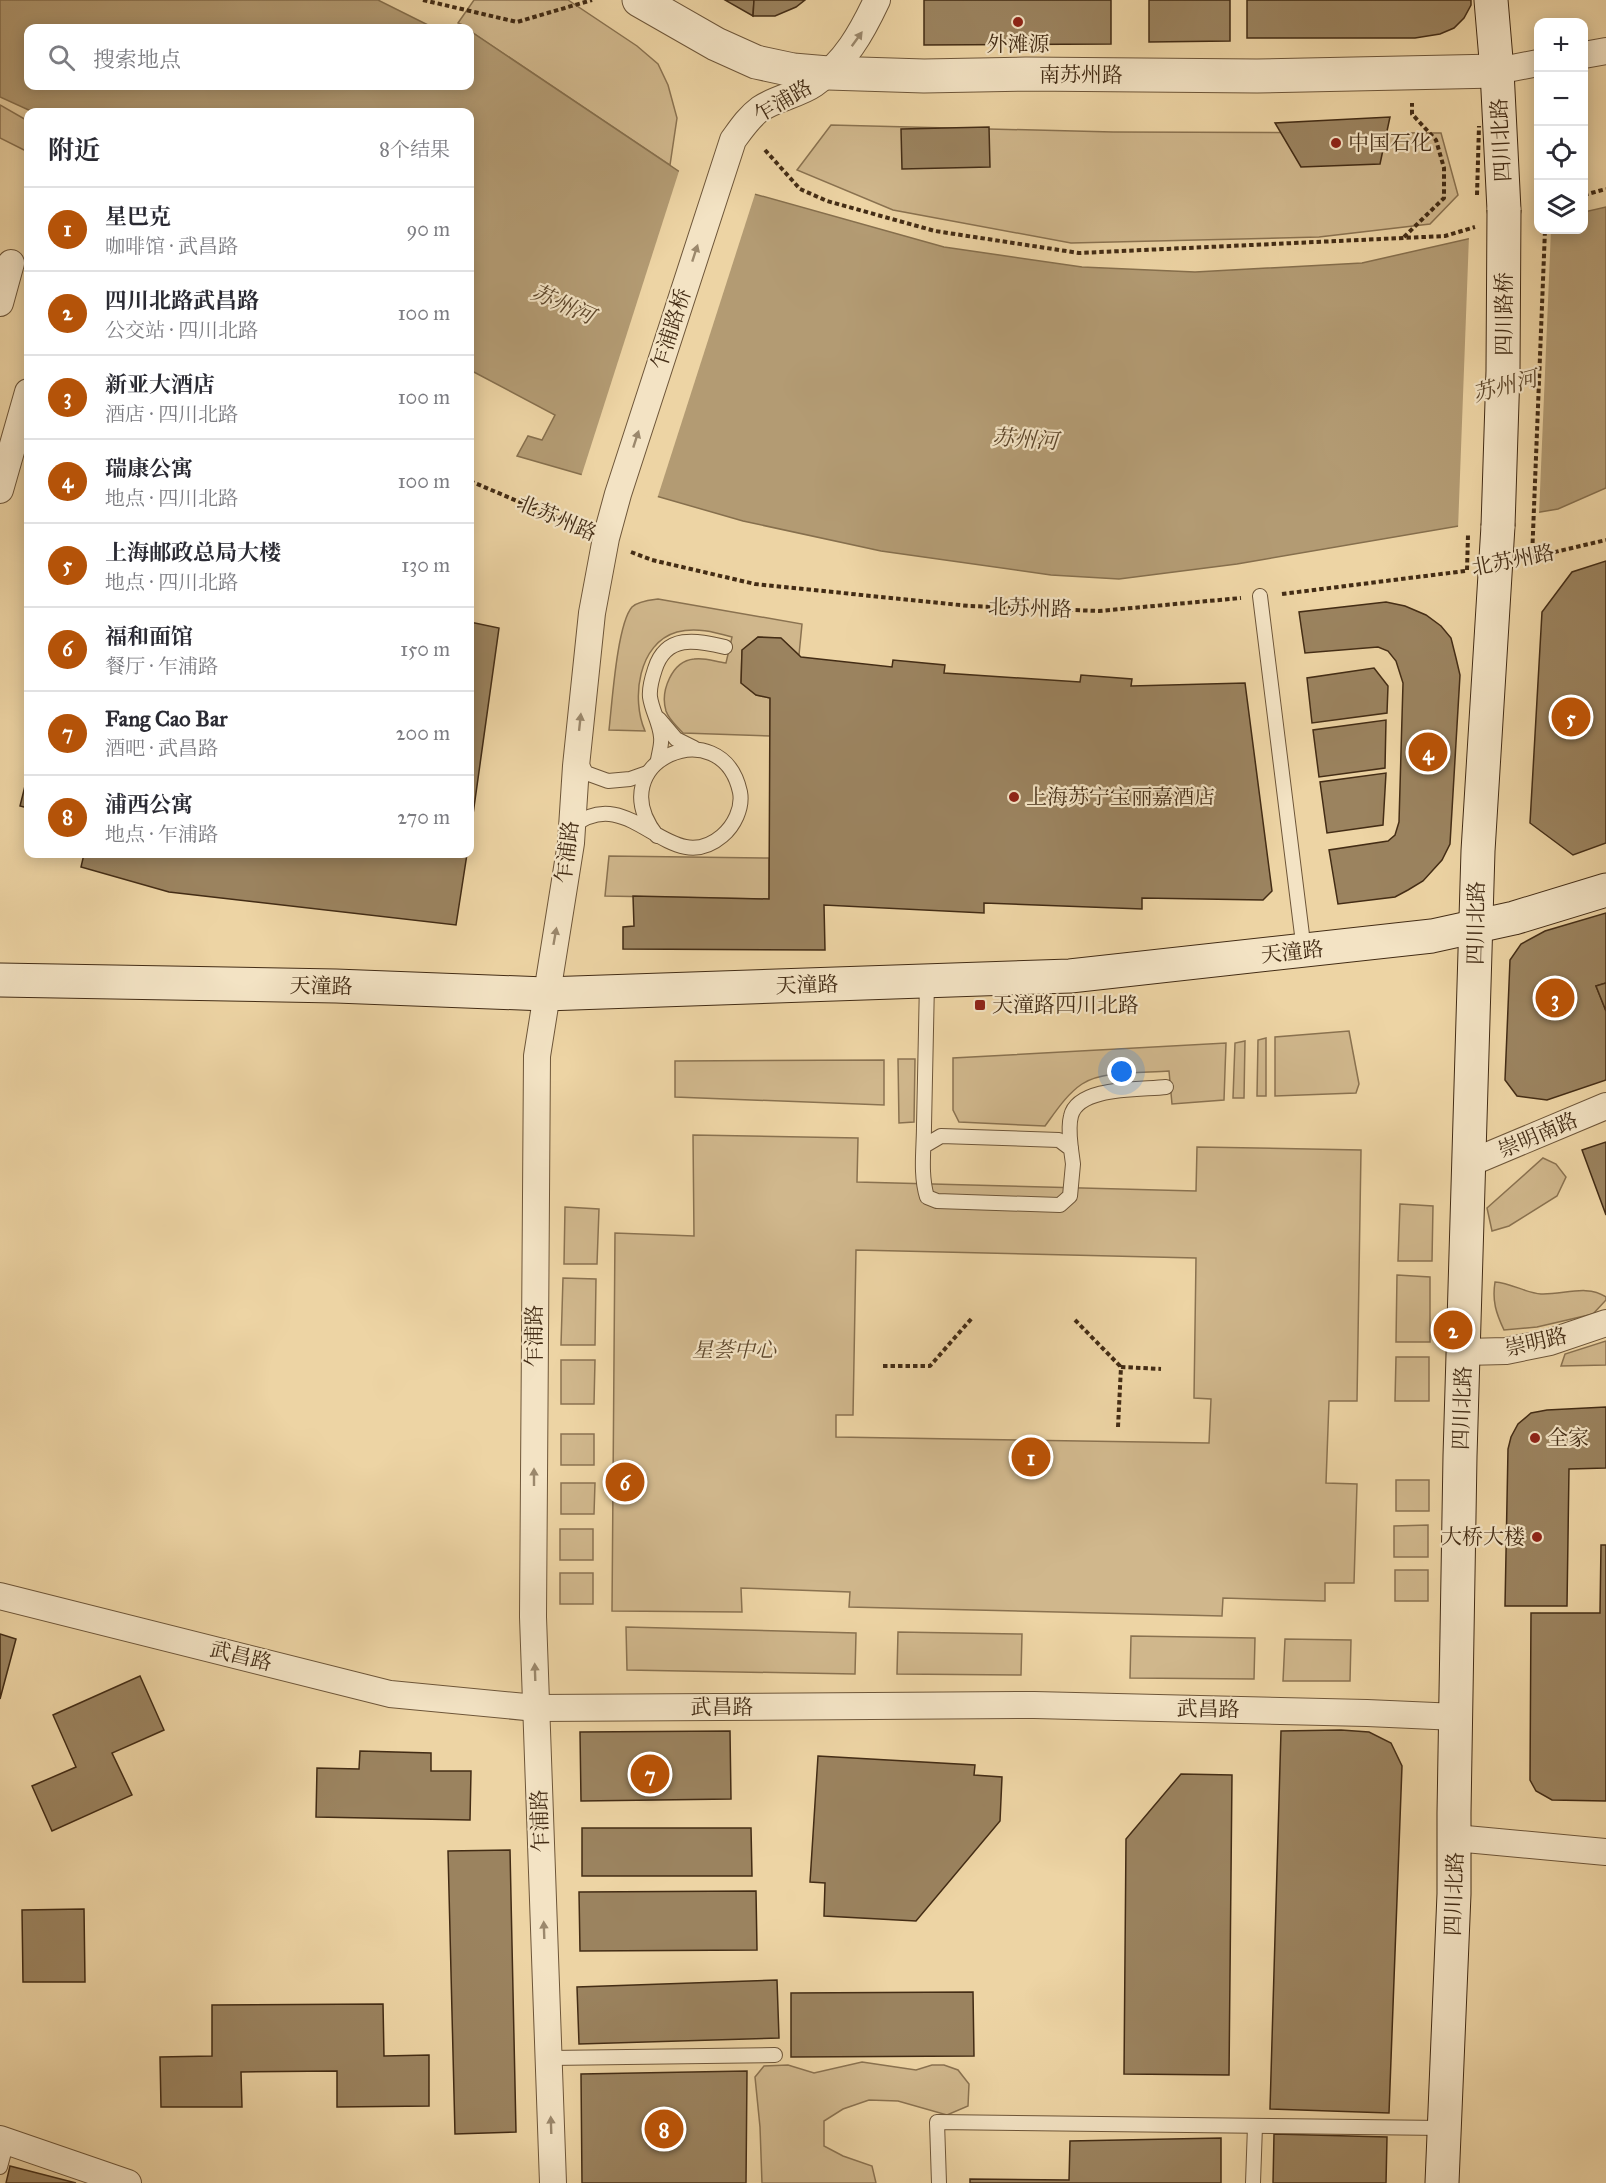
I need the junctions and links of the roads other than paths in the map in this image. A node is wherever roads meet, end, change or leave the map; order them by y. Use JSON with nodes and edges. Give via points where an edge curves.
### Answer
{"nodes":[{"id":1,"x":639,"y":0,"type":"edge"},
{"id":2,"x":877,"y":0,"type":"edge"},
{"id":3,"x":1491,"y":0,"type":"edge"},
{"id":4,"x":1606,"y":51,"type":"edge"},
{"id":5,"x":1588,"y":54,"type":"edge"},
{"id":6,"x":1534,"y":64,"type":"edge"},
{"id":7,"x":1497,"y":71,"type":"junction"},
{"id":8,"x":828,"y":73,"type":"junction"},
{"id":9,"x":724,"y":164,"type":"joint"},
{"id":10,"x":1504,"y":210,"type":"joint"},
{"id":11,"x":13,"y":263,"type":"edge"},
{"id":12,"x":0,"y":303,"type":"edge"},
{"id":13,"x":24,"y":406,"type":"edge"},
{"id":14,"x":0,"y":490,"type":"edge"},
{"id":15,"x":618,"y":494,"type":"joint"},
{"id":16,"x":1498,"y":526,"type":"joint"},
{"id":17,"x":1260,"y":596,"type":"road end"},
{"id":18,"x":725,"y":646,"type":"dead end"},
{"id":19,"x":654,"y":711,"type":"junction"},
{"id":20,"x":696,"y":749,"type":"junction"},
{"id":21,"x":577,"y":756,"type":"junction"},
{"id":22,"x":658,"y":760,"type":"junction"},
{"id":23,"x":647,"y":773,"type":"junction"},
{"id":24,"x":572,"y":827,"type":"junction"},
{"id":25,"x":657,"y":836,"type":"junction"},
{"id":26,"x":1606,"y":890,"type":"edge"},
{"id":27,"x":1476,"y":927,"type":"junction"},
{"id":28,"x":1304,"y":951,"type":"junction"},
{"id":29,"x":0,"y":980,"type":"edge"},
{"id":30,"x":927,"y":982,"type":"junction"},
{"id":31,"x":545,"y":994,"type":"junction"},
{"id":32,"x":1166,"y":1087,"type":"dead end"},
{"id":33,"x":1606,"y":1106,"type":"edge"},
{"id":34,"x":1071,"y":1114,"type":"junction"},
{"id":35,"x":924,"y":1126,"type":"junction"},
{"id":36,"x":941,"y":1136,"type":"junction"},
{"id":37,"x":1042,"y":1140,"type":"junction"},
{"id":38,"x":924,"y":1146,"type":"junction"},
{"id":39,"x":1071,"y":1149,"type":"junction"},
{"id":40,"x":1470,"y":1163,"type":"junction"},
{"id":41,"x":1606,"y":1323,"type":"edge"},
{"id":42,"x":1464,"y":1352,"type":"junction"},
{"id":43,"x":0,"y":1596,"type":"edge"},
{"id":44,"x":537,"y":1708,"type":"junction"},
{"id":45,"x":1457,"y":1717,"type":"junction"},
{"id":46,"x":1455,"y":1838,"type":"junction"},
{"id":47,"x":1606,"y":1852,"type":"edge"},
{"id":48,"x":775,"y":2055,"type":"dead end"},
{"id":49,"x":549,"y":2058,"type":"junction"},
{"id":50,"x":1255,"y":2126,"type":"junction"},
{"id":51,"x":1444,"y":2128,"type":"junction"},
{"id":52,"x":4,"y":2140,"type":"edge"},
{"id":53,"x":0,"y":2168,"type":"edge"},
{"id":54,"x":124,"y":2182,"type":"edge"},
{"id":55,"x":553,"y":2183,"type":"edge"},
{"id":56,"x":939,"y":2183,"type":"edge"},
{"id":57,"x":1253,"y":2183,"type":"edge"},
{"id":58,"x":1442,"y":2183,"type":"edge"}],
"edges":[{"from":1,"to":8,"type":"main road","name":"南苏州路","via":[[756,62]]},
{"from":8,"to":2,"type":"street","name":"乍浦路","one_way":true,"via":[[862,33]]},
{"from":3,"to":7,"type":"main road","name":"四川北路"},
{"from":4,"to":5,"type":"street"},
{"from":6,"to":7,"type":"street","name":"南苏州路"},
{"from":7,"to":8,"type":"main road","name":"南苏州路","via":[[1257,76]]},
{"from":7,"to":10,"type":"main road","name":"四川北路"},
{"from":8,"to":9,"type":"street","name":"乍浦路","via":[[813,85],[761,109],[733,140]]},
{"from":15,"to":9,"type":"street","name":"乍浦路桥","one_way":true},
{"from":10,"to":16,"type":"main road","name":"四川路桥","bridge":true},
{"from":11,"to":12,"type":"street"},
{"from":13,"to":14,"type":"street"},
{"from":21,"to":15,"type":"street","name":"乍浦路","one_way":true,"via":[[592,614]]},
{"from":16,"to":27,"type":"main road","name":"四川北路"},
{"from":17,"to":28,"type":"lane"},
{"from":18,"to":19,"type":"lane","via":[[697,640],[668,649],[658,660],[651,681]]},
{"from":19,"to":20,"type":"lane","via":[[676,739]]},
{"from":19,"to":22,"type":"lane","via":[[662,738]]},
{"from":20,"to":22,"type":"lane","via":[[672,752]]},
{"from":20,"to":25,"type":"lane","via":[[718,756],[737,781],[741,796],[732,826],[706,846],[688,848]]},
{"from":21,"to":23,"type":"lane","via":[[586,772],[608,781]]},
{"from":21,"to":24,"type":"street","name":"乍浦路"},
{"from":22,"to":23,"type":"lane"},
{"from":23,"to":25,"type":"lane","via":[[641,789],[641,806]]},
{"from":24,"to":25,"type":"lane","via":[[583,818],[601,814],[637,822]]},
{"from":31,"to":24,"type":"street","name":"乍浦路","one_way":true},
{"from":26,"to":27,"type":"main road","name":"天潼路"},
{"from":27,"to":28,"type":"main road","name":"天潼路"},
{"from":27,"to":40,"type":"main road","name":"四川北路"},
{"from":28,"to":30,"type":"main road","name":"天潼路","via":[[1070,976]]},
{"from":29,"to":31,"type":"main road","name":"天潼路"},
{"from":30,"to":31,"type":"main road","name":"天潼路"},
{"from":30,"to":35,"type":"lane"},
{"from":44,"to":31,"type":"street","name":"乍浦路","one_way":true,"via":[[533,1617],[535,1121],[537,1056]]},
{"from":32,"to":34,"type":"lane","via":[[1092,1094],[1080,1101]]},
{"from":33,"to":40,"type":"street","name":"崇明南路"},
{"from":34,"to":37,"type":"lane"},
{"from":34,"to":39,"type":"lane"},
{"from":35,"to":36,"type":"lane"},
{"from":35,"to":38,"type":"lane"},
{"from":36,"to":37,"type":"lane"},
{"from":36,"to":38,"type":"lane"},
{"from":37,"to":39,"type":"lane","via":[[1059,1140]]},
{"from":38,"to":39,"type":"lane","via":[[923,1184],[927,1197],[937,1201],[1060,1205],[1070,1196]]},
{"from":40,"to":42,"type":"main road","name":"四川北路"},
{"from":41,"to":42,"type":"street","name":"崇明路","via":[[1550,1342],[1506,1351]]},
{"from":42,"to":45,"type":"main road","name":"四川北路"},
{"from":43,"to":44,"type":"street","name":"武昌路","via":[[390,1694]]},
{"from":44,"to":45,"type":"street","name":"武昌路","via":[[1034,1705]]},
{"from":49,"to":44,"type":"street","name":"乍浦路","one_way":true},
{"from":45,"to":46,"type":"main road","name":"四川北路"},
{"from":46,"to":47,"type":"street"},
{"from":46,"to":51,"type":"main road","name":"四川北路"},
{"from":48,"to":49,"type":"lane"},
{"from":55,"to":49,"type":"street","name":"乍浦路","one_way":true},
{"from":50,"to":51,"type":"lane"},
{"from":50,"to":56,"type":"lane","via":[[938,2122]]},
{"from":50,"to":57,"type":"lane"},
{"from":51,"to":58,"type":"main road","name":"四川北路"},
{"from":52,"to":53,"type":"lane"},
{"from":52,"to":54,"type":"street"}]}
